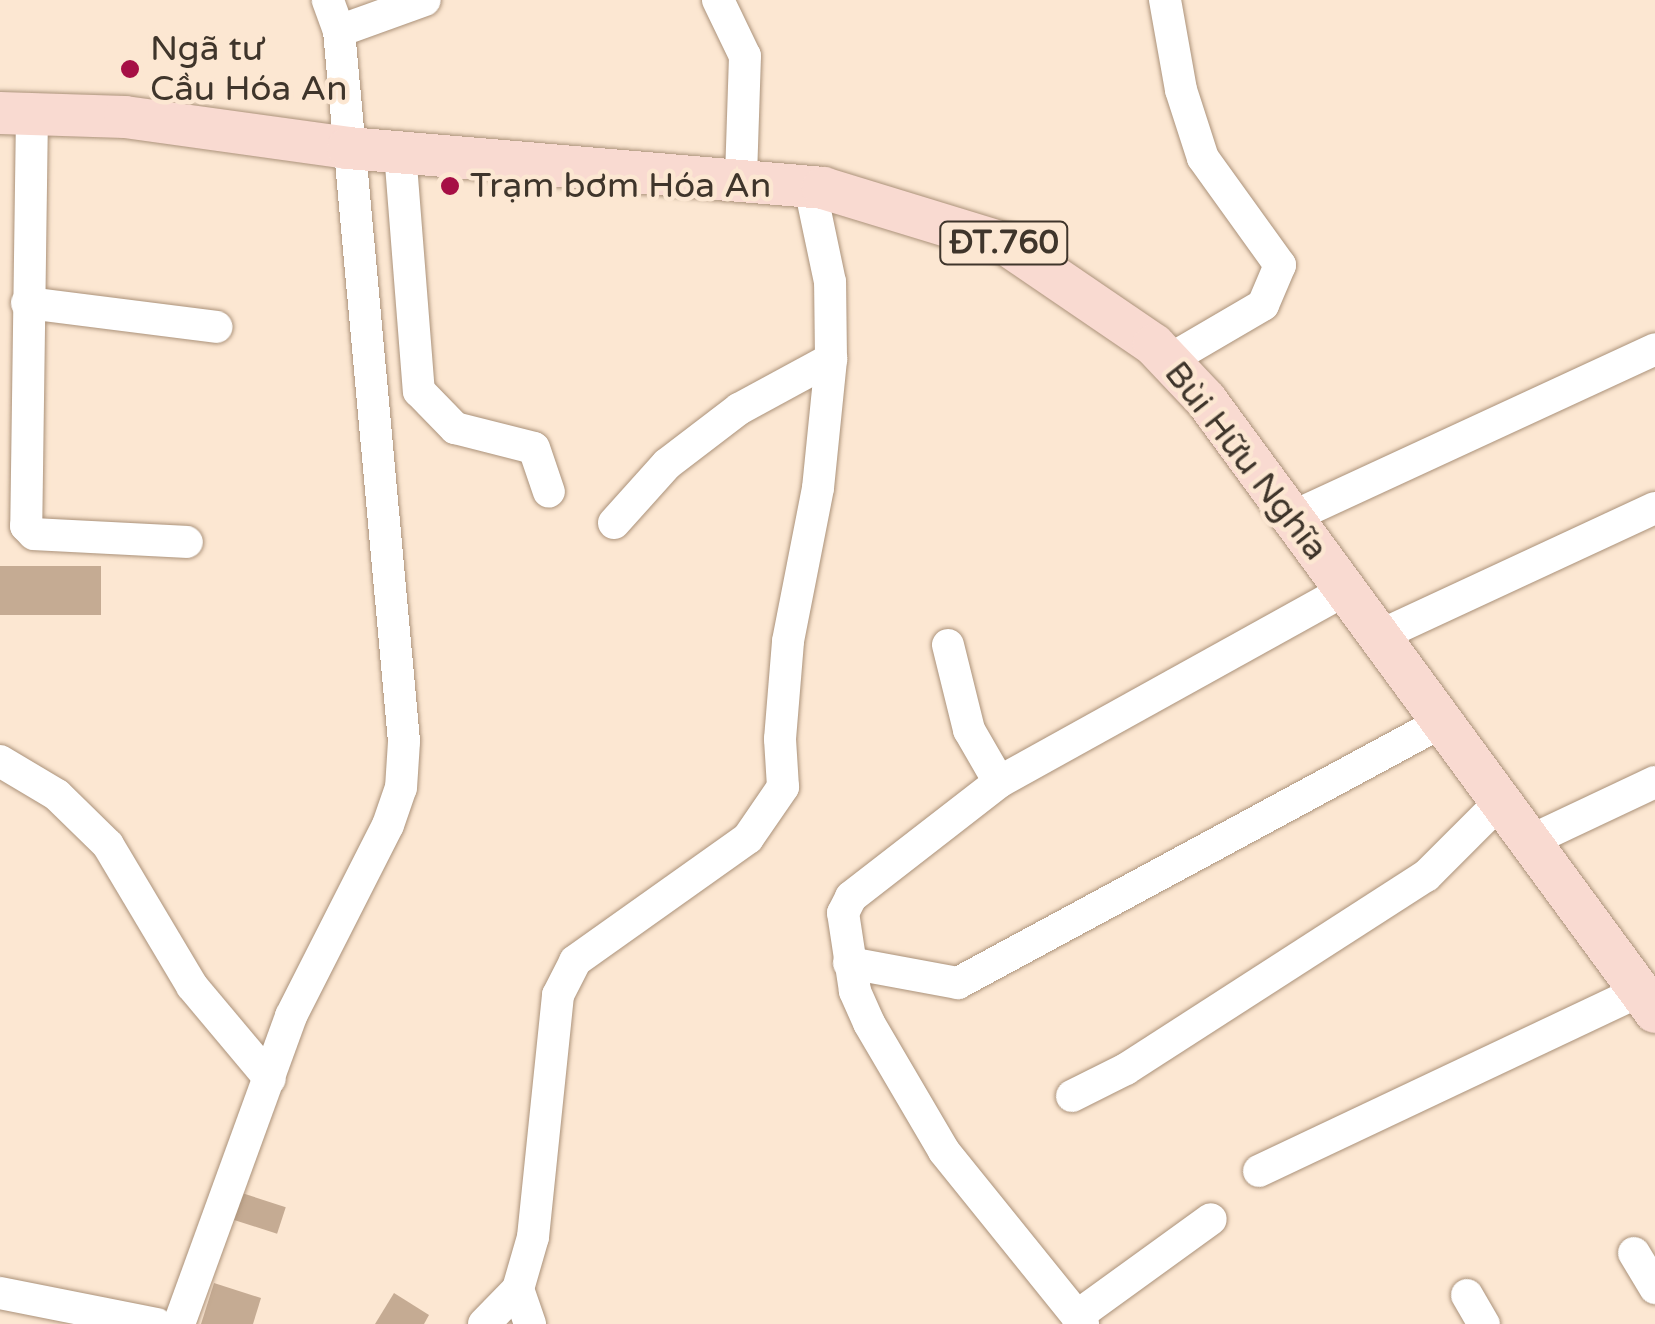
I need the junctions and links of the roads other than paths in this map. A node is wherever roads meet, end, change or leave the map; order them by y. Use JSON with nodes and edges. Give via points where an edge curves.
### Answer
{"nodes":[{"id":1,"x":328,"y":0,"type":"edge"},
{"id":2,"x":425,"y":0,"type":"edge"},
{"id":3,"x":718,"y":0,"type":"edge"},
{"id":4,"x":1165,"y":0,"type":"edge"},
{"id":5,"x":339,"y":31,"type":"junction"},
{"id":6,"x":16,"y":113,"type":"edge"},
{"id":7,"x":348,"y":148,"type":"junction"},
{"id":8,"x":400,"y":152,"type":"junction"},
{"id":9,"x":742,"y":178,"type":"junction"},
{"id":10,"x":810,"y":186,"type":"junction"},
{"id":11,"x":27,"y":303,"type":"junction"},
{"id":12,"x":216,"y":327,"type":"dead end"},
{"id":13,"x":1655,"y":348,"type":"edge"},
{"id":14,"x":831,"y":358,"type":"junction"},
{"id":15,"x":1169,"y":360,"type":"junction"},
{"id":16,"x":549,"y":492,"type":"dead end"},
{"id":17,"x":1655,"y":508,"type":"edge"},
{"id":18,"x":1292,"y":517,"type":"junction"},
{"id":19,"x":614,"y":523,"type":"dead end"},
{"id":20,"x":187,"y":542,"type":"dead end"},
{"id":21,"x":1345,"y":590,"type":"junction"},
{"id":22,"x":1379,"y":636,"type":"junction"},
{"id":23,"x":948,"y":645,"type":"dead end"},
{"id":24,"x":1442,"y":722,"type":"junction"},
{"id":25,"x":0,"y":761,"type":"edge"},
{"id":26,"x":998,"y":782,"type":"junction"},
{"id":27,"x":1655,"y":782,"type":"edge"},
{"id":28,"x":1500,"y":802,"type":"junction"},
{"id":29,"x":1530,"y":841,"type":"junction"},
{"id":30,"x":849,"y":963,"type":"junction"},
{"id":31,"x":1648,"y":1001,"type":"edge"},
{"id":32,"x":270,"y":1079,"type":"junction"},
{"id":33,"x":1072,"y":1096,"type":"dead end"},
{"id":34,"x":1259,"y":1171,"type":"dead end"},
{"id":35,"x":1211,"y":1219,"type":"dead end"},
{"id":36,"x":1634,"y":1252,"type":"dead end"},
{"id":37,"x":1655,"y":1288,"type":"edge"},
{"id":38,"x":518,"y":1289,"type":"junction"},
{"id":39,"x":0,"y":1293,"type":"edge"},
{"id":40,"x":1467,"y":1295,"type":"dead end"},
{"id":41,"x":1080,"y":1320,"type":"edge"},
{"id":42,"x":157,"y":1324,"type":"edge"},
{"id":43,"x":178,"y":1324,"type":"edge"},
{"id":44,"x":484,"y":1324,"type":"edge"},
{"id":45,"x":530,"y":1324,"type":"edge"},
{"id":46,"x":1484,"y":1324,"type":"edge"}],
"edges":[{"from":1,"to":5,"type":"street"},
{"from":2,"to":5,"type":"street"},
{"from":3,"to":9,"type":"street","via":[[745,56]]},
{"from":4,"to":15,"type":"street","via":[[1203,158],[1280,266],[1263,305]]},
{"from":5,"to":7,"type":"street"},
{"from":6,"to":7,"type":"main road","name":"Bùi Hữu Nghĩa","number":"ĐT.760","via":[[125,117]]},
{"from":6,"to":11,"type":"street"},
{"from":7,"to":8,"type":"main road","name":"Bùi Hữu Nghĩa","number":"ĐT.760"},
{"from":7,"to":32,"type":"street","via":[[404,741],[401,788],[291,1016]]},
{"from":8,"to":9,"type":"main road","name":"Bùi Hữu Nghĩa","number":"ĐT.760"},
{"from":8,"to":16,"type":"street","via":[[419,391],[455,428],[534,448]]},
{"from":9,"to":10,"type":"main road","name":"Bùi Hữu Nghĩa","number":"ĐT.760"},
{"from":10,"to":14,"type":"street","via":[[830,282]]},
{"from":10,"to":15,"type":"main road","name":"Bùi Hữu Nghĩa","number":"ĐT.760","via":[[1006,244],[1074,286]]},
{"from":11,"to":12,"type":"street"},
{"from":11,"to":20,"type":"street","via":[[26,526],[34,534]]},
{"from":13,"to":18,"type":"street"},
{"from":14,"to":19,"type":"street","via":[[739,409],[667,464]]},
{"from":14,"to":38,"type":"street","via":[[818,488],[788,642],[783,787],[748,838],[575,961],[558,994],[533,1237]]},
{"from":15,"to":18,"type":"main road","name":"Bùi Hữu Nghĩa","number":"ĐT.760"},
{"from":17,"to":22,"type":"street"},
{"from":18,"to":21,"type":"main road","name":"Bùi Hữu Nghĩa","number":"ĐT.760"},
{"from":21,"to":22,"type":"main road","name":"Bùi Hữu Nghĩa","number":"ĐT.760"},
{"from":21,"to":26,"type":"street"},
{"from":22,"to":24,"type":"main road","name":"Bùi Hữu Nghĩa","number":"ĐT.760"},
{"from":23,"to":26,"type":"street","via":[[969,730]]},
{"from":24,"to":28,"type":"main road","name":"Bùi Hữu Nghĩa","number":"ĐT.760"},
{"from":24,"to":30,"type":"street","via":[[958,983]]},
{"from":25,"to":32,"type":"street","via":[[57,795],[108,845],[192,986]]},
{"from":26,"to":30,"type":"street","via":[[851,897],[843,913]]},
{"from":27,"to":29,"type":"street"},
{"from":28,"to":29,"type":"main road","name":"Bùi Hữu Nghĩa","number":"ĐT.760"},
{"from":28,"to":33,"type":"street","via":[[1426,876],[1126,1069]]},
{"from":29,"to":31,"type":"main road","name":"Bùi Hữu Nghĩa","number":"ĐT.760"},
{"from":30,"to":41,"type":"street","via":[[869,1023],[944,1151]]},
{"from":31,"to":34,"type":"street"},
{"from":32,"to":43,"type":"street"},
{"from":35,"to":41,"type":"street"},
{"from":36,"to":37,"type":"street"},
{"from":38,"to":44,"type":"street"},
{"from":38,"to":45,"type":"street"},
{"from":39,"to":42,"type":"street"},
{"from":40,"to":46,"type":"street"}]}
